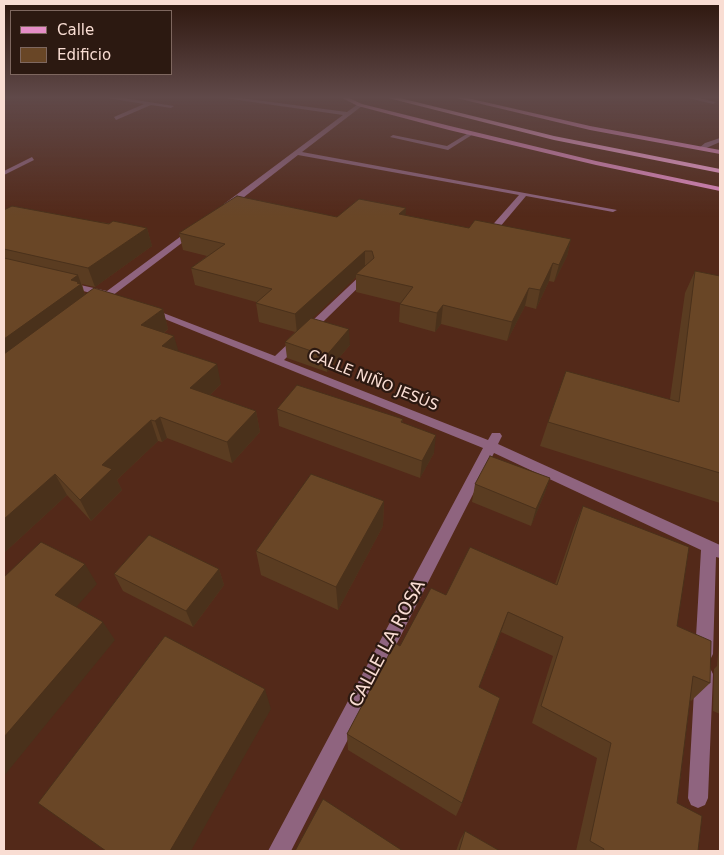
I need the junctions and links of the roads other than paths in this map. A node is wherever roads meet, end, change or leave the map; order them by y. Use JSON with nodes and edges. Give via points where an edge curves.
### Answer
{"nodes":[{"id":1,"x":319,"y":137,"type":"edge"},
{"id":2,"x":393,"y":137,"type":"dead end"},
{"id":3,"x":466,"y":137,"type":"edge"},
{"id":4,"x":488,"y":137,"type":"edge"},
{"id":5,"x":550,"y":137,"type":"edge"},
{"id":6,"x":556,"y":137,"type":"edge"},
{"id":7,"x":577,"y":137,"type":"edge"},
{"id":8,"x":591,"y":137,"type":"edge"},
{"id":9,"x":640,"y":137,"type":"edge"},
{"id":10,"x":720,"y":140,"type":"edge"},
{"id":11,"x":702,"y":148,"type":"junction"},
{"id":12,"x":720,"y":152,"type":"edge"},
{"id":13,"x":298,"y":153,"type":"junction"},
{"id":14,"x":674,"y":153,"type":"dead end"},
{"id":15,"x":32,"y":158,"type":"dead end"},
{"id":16,"x":720,"y":164,"type":"edge"},
{"id":17,"x":720,"y":169,"type":"edge"},
{"id":18,"x":4,"y":173,"type":"edge"},
{"id":19,"x":720,"y":189,"type":"edge"},
{"id":20,"x":524,"y":194,"type":"junction"},
{"id":21,"x":613,"y":210,"type":"dead end"},
{"id":22,"x":219,"y":212,"type":"edge"},
{"id":23,"x":203,"y":224,"type":"edge"},
{"id":24,"x":491,"y":232,"type":"edge"},
{"id":25,"x":369,"y":272,"type":"edge"},
{"id":26,"x":51,"y":281,"type":"edge"},
{"id":27,"x":108,"y":294,"type":"junction"},
{"id":28,"x":93,"y":306,"type":"edge"},
{"id":29,"x":277,"y":360,"type":"junction"},
{"id":30,"x":494,"y":441,"type":"junction"},
{"id":31,"x":715,"y":549,"type":"edge"},
{"id":32,"x":698,"y":798,"type":"dead end"},
{"id":33,"x":279,"y":851,"type":"edge"}],
"edges":[{"from":1,"to":13,"type":"street"},
{"from":2,"to":3,"type":"street","via":[[448,148]]},
{"from":4,"to":19,"type":"main road"},
{"from":5,"to":17,"type":"highway"},
{"from":6,"to":17,"type":"highway"},
{"from":7,"to":16,"type":"highway"},
{"from":8,"to":14,"type":"highway"},
{"from":9,"to":11,"type":"main road"},
{"from":10,"to":11,"type":"street"},
{"from":11,"to":12,"type":"main road"},
{"from":13,"to":20,"type":"street"},
{"from":13,"to":22,"type":"street"},
{"from":15,"to":18,"type":"street"},
{"from":20,"to":21,"type":"street"},
{"from":20,"to":24,"type":"street"},
{"from":23,"to":27,"type":"street"},
{"from":25,"to":29,"type":"street"},
{"from":26,"to":27,"type":"street","name":"CALLE NIÑO JESÚS"},
{"from":27,"to":28,"type":"street"},
{"from":27,"to":29,"type":"street","name":"CALLE NIÑO JESÚS"},
{"from":29,"to":30,"type":"street","name":"CALLE NIÑO JESÚS"},
{"from":30,"to":31,"type":"street","name":"CALLE NIÑO JESÚS"},
{"from":30,"to":33,"type":"street","name":"CALLE LA ROSA"},
{"from":31,"to":32,"type":"street"}]}
